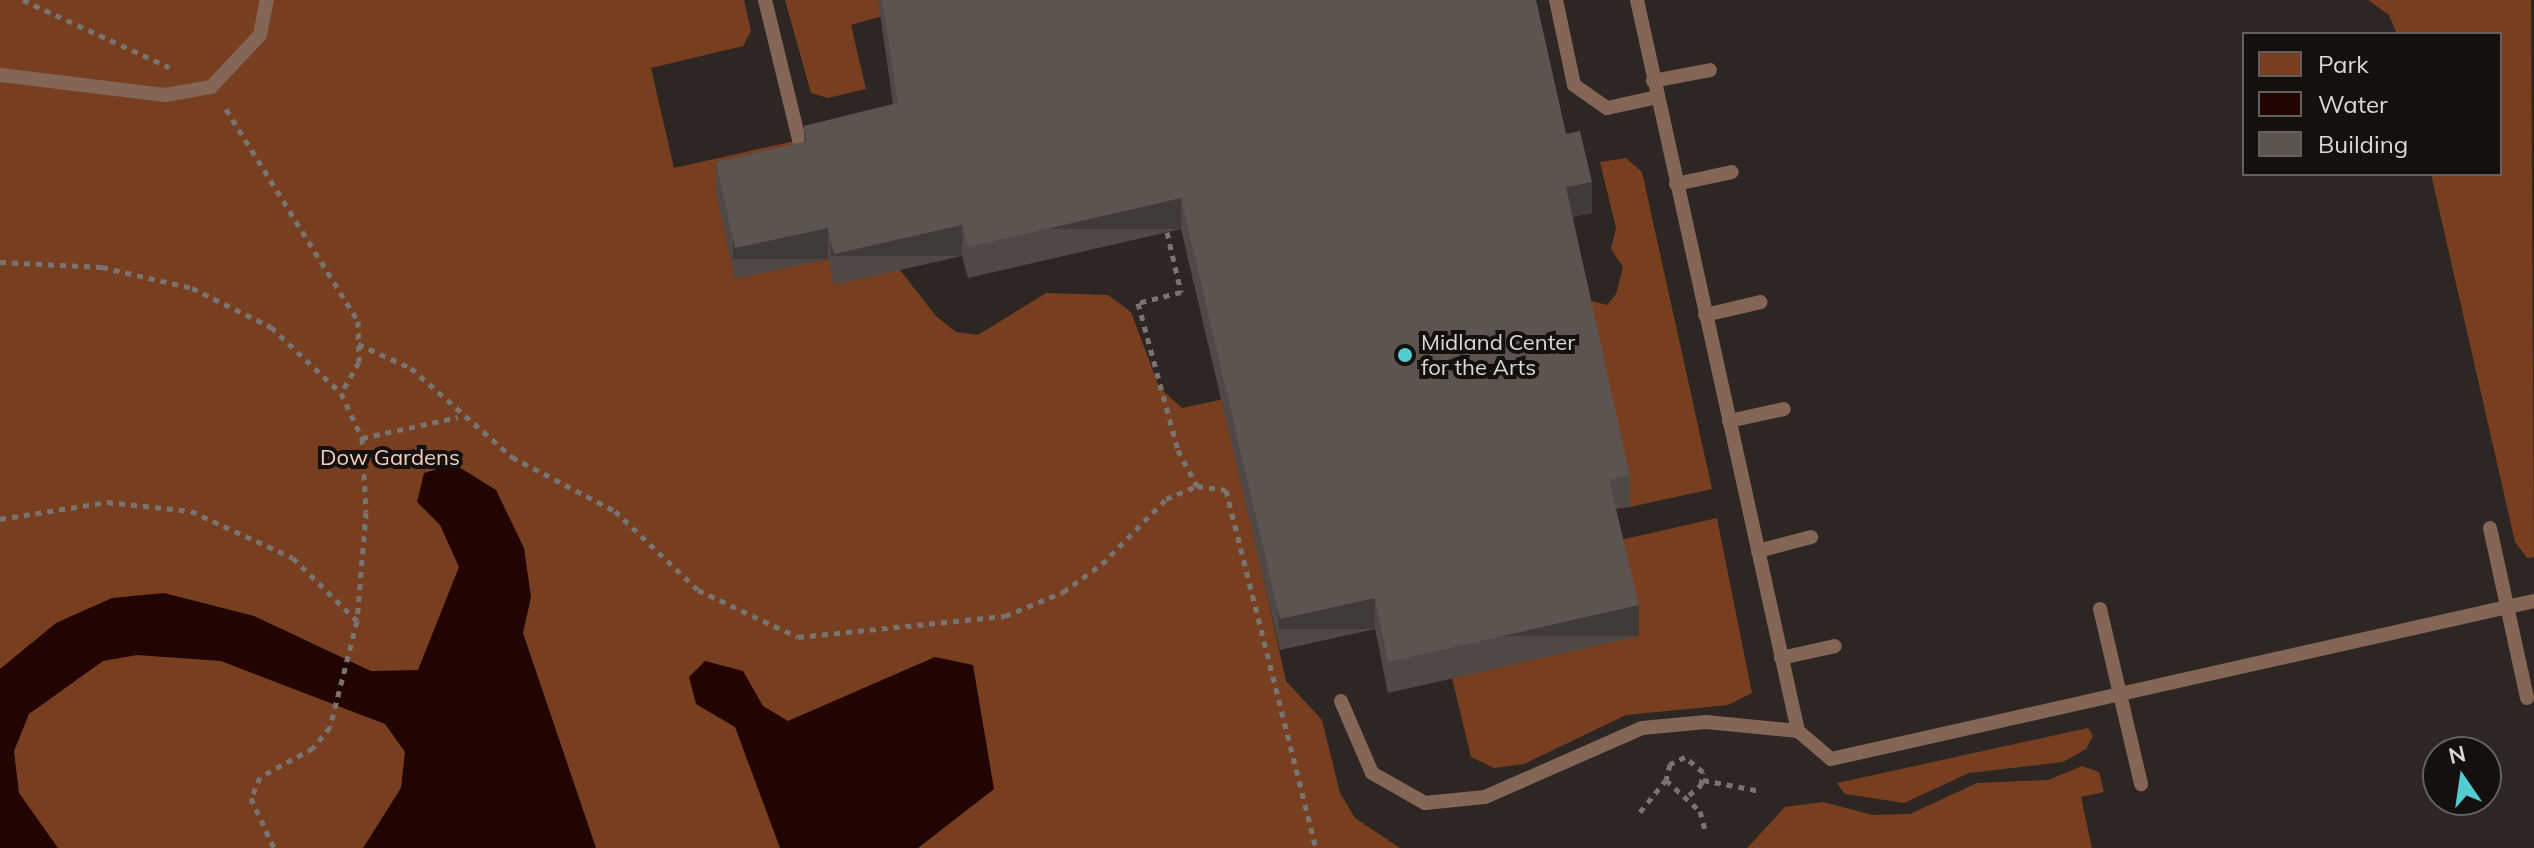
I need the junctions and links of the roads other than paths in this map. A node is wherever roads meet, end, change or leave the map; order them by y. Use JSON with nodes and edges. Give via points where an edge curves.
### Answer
{"nodes":[{"id":1,"x":267,"y":0,"type":"edge"},
{"id":2,"x":765,"y":0,"type":"edge"},
{"id":3,"x":1556,"y":0,"type":"edge"},
{"id":4,"x":1637,"y":0,"type":"edge"},
{"id":5,"x":1710,"y":70,"type":"dead end"},
{"id":6,"x":0,"y":75,"type":"edge"},
{"id":7,"x":1653,"y":81,"type":"junction"},
{"id":8,"x":1657,"y":97,"type":"junction"},
{"id":9,"x":841,"y":130,"type":"edge"},
{"id":10,"x":1732,"y":172,"type":"dead end"},
{"id":11,"x":1676,"y":184,"type":"junction"},
{"id":12,"x":1761,"y":302,"type":"dead end"},
{"id":13,"x":1705,"y":315,"type":"junction"},
{"id":14,"x":1784,"y":409,"type":"dead end"},
{"id":15,"x":1729,"y":421,"type":"junction"},
{"id":16,"x":2490,"y":528,"type":"dead end"},
{"id":17,"x":1811,"y":537,"type":"dead end"},
{"id":18,"x":1758,"y":551,"type":"junction"},
{"id":19,"x":2534,"y":601,"type":"edge"},
{"id":20,"x":2509,"y":606,"type":"junction"},
{"id":21,"x":2100,"y":609,"type":"dead end"},
{"id":22,"x":1835,"y":646,"type":"dead end"},
{"id":23,"x":1781,"y":658,"type":"junction"},
{"id":24,"x":2121,"y":693,"type":"junction"},
{"id":25,"x":2527,"y":698,"type":"dead end"},
{"id":26,"x":1341,"y":701,"type":"dead end"},
{"id":27,"x":1798,"y":731,"type":"junction"},
{"id":28,"x":2141,"y":784,"type":"dead end"}],
"edges":[{"from":1,"to":6,"type":"lane","via":[[260,35],[211,87],[165,95]]},
{"from":2,"to":9,"type":"lane","via":[[799,140]]},
{"from":3,"to":8,"type":"lane","via":[[1574,85],[1607,108]]},
{"from":4,"to":7,"type":"lane"},
{"from":5,"to":7,"type":"lane"},
{"from":7,"to":8,"type":"lane"},
{"from":8,"to":11,"type":"lane"},
{"from":10,"to":11,"type":"lane"},
{"from":11,"to":13,"type":"lane"},
{"from":12,"to":13,"type":"lane"},
{"from":13,"to":15,"type":"lane"},
{"from":14,"to":15,"type":"lane"},
{"from":15,"to":18,"type":"lane"},
{"from":16,"to":20,"type":"lane"},
{"from":17,"to":18,"type":"lane"},
{"from":18,"to":23,"type":"lane"},
{"from":19,"to":20,"type":"lane"},
{"from":20,"to":24,"type":"lane"},
{"from":20,"to":25,"type":"lane"},
{"from":21,"to":24,"type":"lane"},
{"from":22,"to":23,"type":"lane"},
{"from":23,"to":27,"type":"lane"},
{"from":24,"to":27,"type":"lane","via":[[1831,759]]},
{"from":24,"to":28,"type":"lane"},
{"from":26,"to":27,"type":"lane","via":[[1372,773],[1425,803],[1485,797],[1642,728],[1706,722]]}]}
